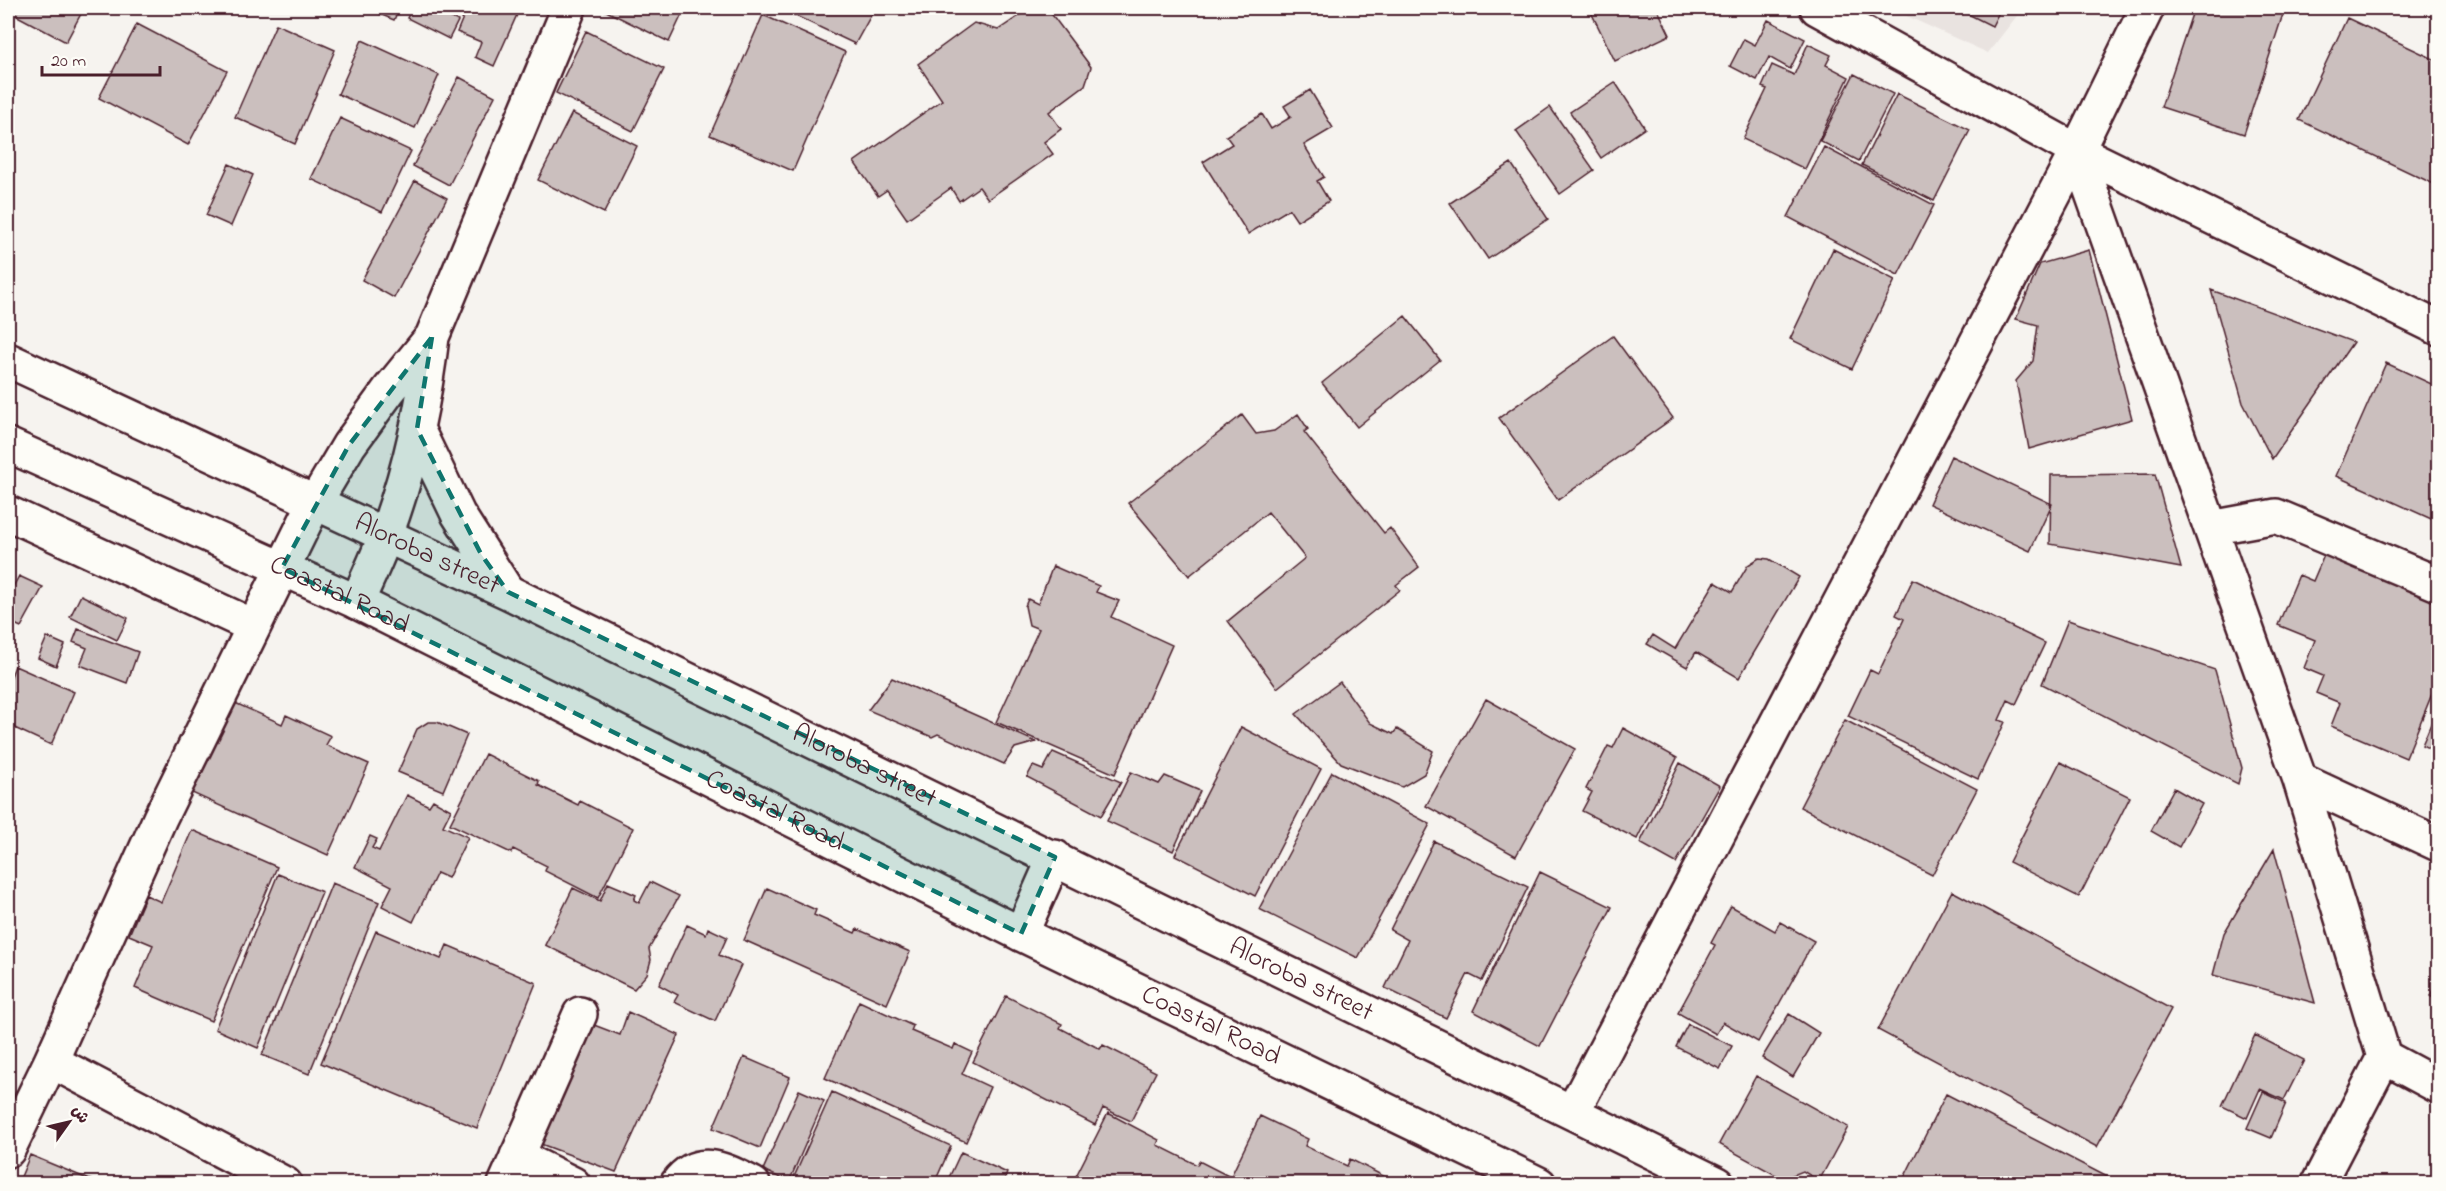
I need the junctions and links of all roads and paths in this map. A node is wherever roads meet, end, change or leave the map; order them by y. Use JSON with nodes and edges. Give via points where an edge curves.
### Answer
{"nodes":[{"id":1,"x":569,"y":8,"type":"edge"},
{"id":2,"x":1818,"y":8,"type":"edge"},
{"id":3,"x":2147,"y":8,"type":"edge"},
{"id":4,"x":2077,"y":151,"type":"junction"},
{"id":5,"x":2439,"y":328,"type":"edge"},
{"id":6,"x":432,"y":337,"type":"junction"},
{"id":7,"x":8,"y":360,"type":"edge"},
{"id":8,"x":417,"y":429,"type":"junction"},
{"id":9,"x":8,"y":444,"type":"edge"},
{"id":10,"x":314,"y":504,"type":"junction"},
{"id":11,"x":8,"y":513,"type":"edge"},
{"id":12,"x":2211,"y":528,"type":"junction"},
{"id":13,"x":386,"y":536,"type":"junction"},
{"id":14,"x":282,"y":568,"type":"junction"},
{"id":15,"x":2439,"y":584,"type":"edge"},
{"id":16,"x":508,"y":592,"type":"junction"},
{"id":17,"x":357,"y":602,"type":"junction"},
{"id":18,"x":253,"y":626,"type":"junction"},
{"id":19,"x":2300,"y":780,"type":"junction"},
{"id":20,"x":2439,"y":844,"type":"edge"},
{"id":21,"x":1055,"y":858,"type":"junction"},
{"id":22,"x":1021,"y":934,"type":"junction"},
{"id":23,"x":580,"y":1014,"type":"dead end"},
{"id":24,"x":2384,"y":1057,"type":"junction"},
{"id":25,"x":51,"y":1061,"type":"junction"},
{"id":26,"x":2439,"y":1086,"type":"edge"},
{"id":27,"x":1573,"y":1111,"type":"junction"},
{"id":28,"x":11,"y":1135,"type":"edge"},
{"id":29,"x":511,"y":1170,"type":"edge"},
{"id":30,"x":1506,"y":1177,"type":"edge"},
{"id":31,"x":285,"y":1184,"type":"edge"},
{"id":32,"x":573,"y":1184,"type":"edge"},
{"id":33,"x":676,"y":1184,"type":"edge"},
{"id":34,"x":753,"y":1184,"type":"edge"},
{"id":35,"x":1539,"y":1184,"type":"edge"},
{"id":36,"x":1718,"y":1184,"type":"edge"},
{"id":37,"x":2318,"y":1184,"type":"edge"}],
"edges":[{"from":1,"to":6,"type":"main road"},
{"from":2,"to":4,"type":"main road"},
{"from":3,"to":4,"type":"main road"},
{"from":4,"to":5,"type":"main road"},
{"from":4,"to":12,"type":"main road"},
{"from":4,"to":27,"type":"main road"},
{"from":6,"to":8,"type":"main road"},
{"from":6,"to":10,"type":"main road","via":[[349,445]]},
{"from":7,"to":10,"type":"main road","name":"Aloroba street"},
{"from":8,"to":13,"type":"main road"},
{"from":8,"to":16,"type":"main road","via":[[458,514]]},
{"from":9,"to":14,"type":"main road","name":"Coastal Road"},
{"from":10,"to":13,"type":"main road","name":"Aloroba street"},
{"from":10,"to":14,"type":"main road"},
{"from":11,"to":18,"type":"main road"},
{"from":12,"to":15,"type":"main road","via":[[2276,516]]},
{"from":12,"to":19,"type":"main road"},
{"from":13,"to":16,"type":"main road","name":"Aloroba street"},
{"from":13,"to":17,"type":"main road"},
{"from":14,"to":17,"type":"main road","name":"Coastal Road"},
{"from":14,"to":18,"type":"main road"},
{"from":16,"to":21,"type":"main road","name":"Aloroba street"},
{"from":17,"to":22,"type":"main road","name":"Coastal Road"},
{"from":18,"to":25,"type":"main road","via":[[160,818]]},
{"from":19,"to":20,"type":"main road"},
{"from":19,"to":24,"type":"main road"},
{"from":21,"to":22,"type":"main road"},
{"from":21,"to":27,"type":"main road","name":"Aloroba street"},
{"from":22,"to":30,"type":"main road","name":"Coastal Road"},
{"from":23,"to":29,"type":"main road"},
{"from":24,"to":26,"type":"main road"},
{"from":24,"to":37,"type":"main road"},
{"from":25,"to":28,"type":"main road"},
{"from":25,"to":31,"type":"main road"},
{"from":27,"to":36,"type":"main road","name":"Aloroba street"},
{"from":29,"to":32,"type":"main road"},
{"from":30,"to":35,"type":"main road","name":"Coastal Road"},
{"from":33,"to":34,"type":"main road","via":[[694,1168],[707,1166]]}]}
